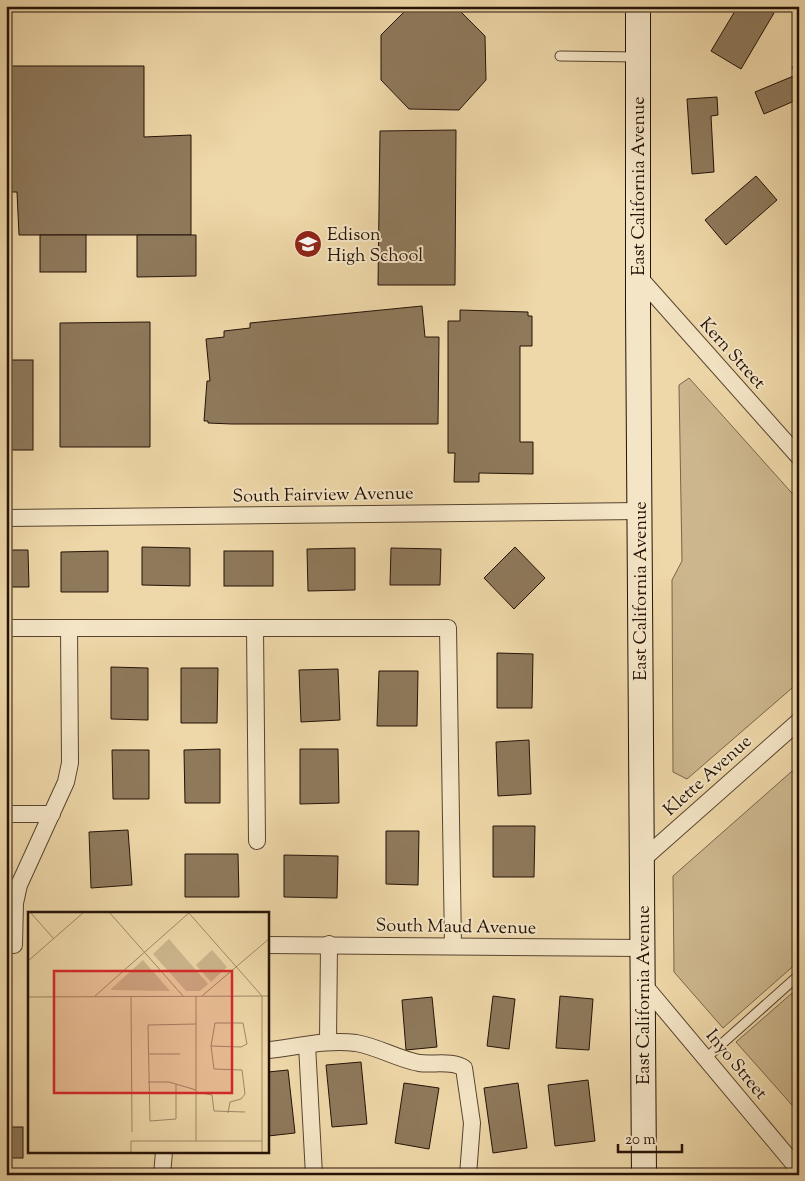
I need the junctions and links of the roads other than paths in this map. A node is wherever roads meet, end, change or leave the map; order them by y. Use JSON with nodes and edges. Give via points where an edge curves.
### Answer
{"nodes":[{"id":1,"x":638,"y":6,"type":"edge"},
{"id":2,"x":560,"y":56,"type":"dead end"},
{"id":3,"x":638,"y":57,"type":"junction"},
{"id":4,"x":638,"y":276,"type":"junction"},
{"id":5,"x":799,"y":457,"type":"edge"},
{"id":6,"x":640,"y":510,"type":"junction"},
{"id":7,"x":6,"y":518,"type":"edge"},
{"id":8,"x":6,"y":628,"type":"edge"},
{"id":9,"x":69,"y":628,"type":"junction"},
{"id":10,"x":255,"y":628,"type":"junction"},
{"id":11,"x":799,"y":721,"type":"edge"},
{"id":12,"x":6,"y":814,"type":"edge"},
{"id":13,"x":52,"y":814,"type":"junction"},
{"id":14,"x":257,"y":841,"type":"dead end"},
{"id":15,"x":642,"y":860,"type":"junction"},
{"id":16,"x":269,"y":944,"type":"edge"},
{"id":17,"x":329,"y":944,"type":"junction"},
{"id":18,"x":16,"y":945,"type":"edge"},
{"id":19,"x":453,"y":946,"type":"junction"},
{"id":20,"x":643,"y":948,"type":"junction"},
{"id":21,"x":799,"y":975,"type":"edge"},
{"id":22,"x":644,"y":985,"type":"junction"},
{"id":23,"x":328,"y":1042,"type":"junction"},
{"id":24,"x":307,"y":1046,"type":"junction"},
{"id":25,"x":269,"y":1050,"type":"edge"},
{"id":26,"x":706,"y":1058,"type":"junction"},
{"id":27,"x":164,"y":1154,"type":"edge"},
{"id":28,"x":799,"y":1170,"type":"edge"},
{"id":29,"x":162,"y":1175,"type":"edge"},
{"id":30,"x":314,"y":1175,"type":"edge"},
{"id":31,"x":468,"y":1175,"type":"edge"},
{"id":32,"x":644,"y":1175,"type":"edge"}],
"edges":[{"from":1,"to":3,"type":"main road","name":"East California Avenue"},
{"from":2,"to":3,"type":"lane"},
{"from":3,"to":4,"type":"main road","name":"East California Avenue"},
{"from":4,"to":5,"type":"street","name":"Kern Street"},
{"from":4,"to":6,"type":"main road","name":"East California Avenue"},
{"from":6,"to":7,"type":"street","name":"South Fairview Avenue"},
{"from":6,"to":15,"type":"main road","name":"East California Avenue"},
{"from":8,"to":9,"type":"street"},
{"from":9,"to":10,"type":"street"},
{"from":9,"to":13,"type":"street","via":[[70,763],[66,782]]},
{"from":10,"to":14,"type":"street"},
{"from":10,"to":19,"type":"street","via":[[448,628]]},
{"from":11,"to":15,"type":"street","name":"Klette Avenue"},
{"from":12,"to":13,"type":"street"},
{"from":13,"to":18,"type":"street","via":[[18,885]]},
{"from":15,"to":20,"type":"main road","name":"East California Avenue"},
{"from":16,"to":17,"type":"street","name":"South Maud Avenue"},
{"from":17,"to":19,"type":"street","name":"South Maud Avenue"},
{"from":17,"to":23,"type":"street"},
{"from":19,"to":20,"type":"street","name":"South Maud Avenue"},
{"from":20,"to":22,"type":"main road","name":"East California Avenue"},
{"from":21,"to":26,"type":"lane"},
{"from":22,"to":26,"type":"street","name":"Inyo Street"},
{"from":22,"to":32,"type":"main road","name":"East California Avenue"},
{"from":23,"to":24,"type":"street"},
{"from":23,"to":31,"type":"street","via":[[356,1043],[406,1061],[458,1064],[464,1068],[472,1123]]},
{"from":24,"to":25,"type":"street"},
{"from":24,"to":30,"type":"street"},
{"from":26,"to":28,"type":"street","name":"Inyo Street"},
{"from":27,"to":29,"type":"street"}]}
